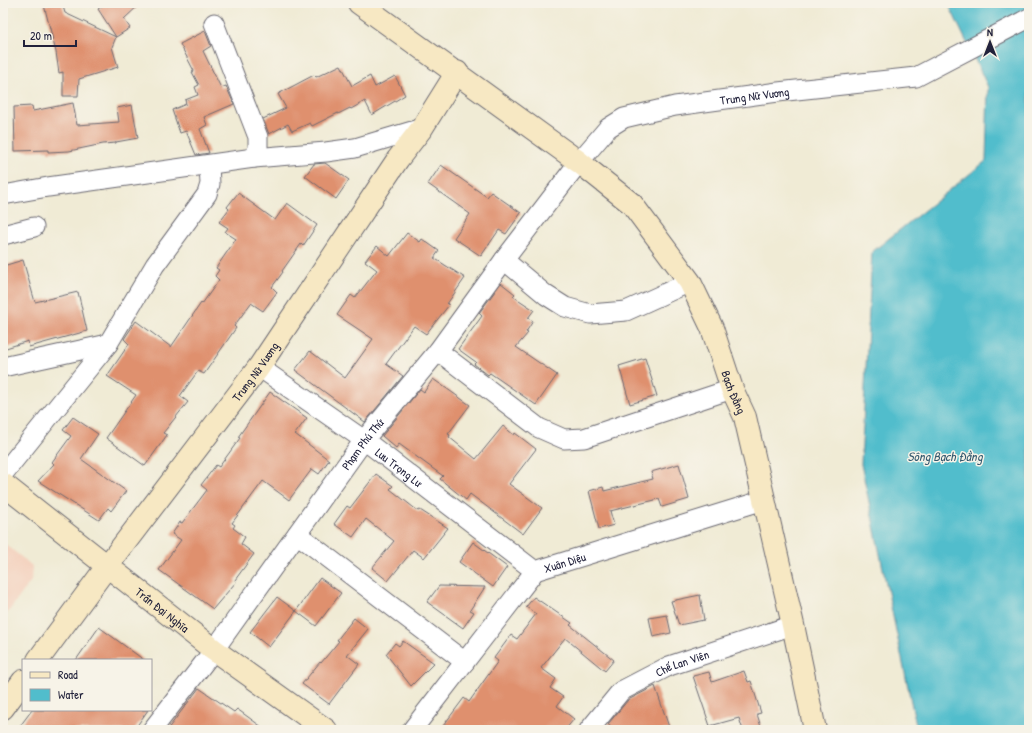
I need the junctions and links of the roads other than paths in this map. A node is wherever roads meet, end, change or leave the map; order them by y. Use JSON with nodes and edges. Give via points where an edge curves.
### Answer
{"nodes":[{"id":1,"x":360,"y":3,"type":"edge"},
{"id":2,"x":1029,"y":18,"type":"edge"},
{"id":3,"x":214,"y":23,"type":"dead end"},
{"id":4,"x":457,"y":72,"type":"junction"},
{"id":5,"x":422,"y":128,"type":"junction"},
{"id":6,"x":254,"y":158,"type":"junction"},
{"id":7,"x":579,"y":162,"type":"junction"},
{"id":8,"x":209,"y":165,"type":"junction"},
{"id":9,"x":3,"y":196,"type":"edge"},
{"id":10,"x":34,"y":227,"type":"dead end"},
{"id":11,"x":3,"y":235,"type":"edge"},
{"id":12,"x":504,"y":260,"type":"junction"},
{"id":13,"x":690,"y":282,"type":"junction"},
{"id":14,"x":108,"y":344,"type":"junction"},
{"id":15,"x":438,"y":351,"type":"junction"},
{"id":16,"x":259,"y":367,"type":"junction"},
{"id":17,"x":3,"y":368,"type":"edge"},
{"id":18,"x":732,"y":389,"type":"junction"},
{"id":19,"x":364,"y":440,"type":"junction"},
{"id":20,"x":3,"y":474,"type":"edge"},
{"id":21,"x":3,"y":484,"type":"edge"},
{"id":22,"x":764,"y":500,"type":"junction"},
{"id":23,"x":297,"y":534,"type":"junction"},
{"id":24,"x":108,"y":565,"type":"junction"},
{"id":25,"x":535,"y":571,"type":"junction"},
{"id":26,"x":793,"y":625,"type":"junction"},
{"id":27,"x":214,"y":650,"type":"junction"},
{"id":28,"x":39,"y":659,"type":"edge"},
{"id":29,"x":465,"y":662,"type":"junction"},
{"id":30,"x":22,"y":682,"type":"edge"},
{"id":31,"x":3,"y":708,"type":"edge"},
{"id":32,"x":152,"y":730,"type":"edge"},
{"id":33,"x":326,"y":730,"type":"edge"},
{"id":34,"x":412,"y":730,"type":"edge"},
{"id":35,"x":589,"y":730,"type":"edge"},
{"id":36,"x":815,"y":730,"type":"edge"}],
"edges":[{"from":1,"to":4,"type":"street","name":"Bạch Đằng"},
{"from":2,"to":7,"type":"street","name":"Trưng Nữ Vương","via":[[916,77],[675,106],[624,118],[608,128]]},
{"from":3,"to":6,"type":"street","via":[[258,137],[258,148]]},
{"from":4,"to":5,"type":"street","name":"Trưng Nữ Vương"},
{"from":4,"to":7,"type":"street","name":"Bạch Đằng"},
{"from":5,"to":6,"type":"street","via":[[355,148]]},
{"from":5,"to":16,"type":"street","name":"Trưng Nữ Vương"},
{"from":6,"to":8,"type":"street"},
{"from":7,"to":12,"type":"street","name":"Phạm Phú Thứ"},
{"from":7,"to":13,"type":"street","name":"Bạch Đằng","via":[[632,204]]},
{"from":8,"to":9,"type":"street","via":[[48,187]]},
{"from":8,"to":14,"type":"street","via":[[208,194],[155,266]]},
{"from":10,"to":11,"type":"street"},
{"from":12,"to":13,"type":"street","via":[[546,295],[565,307],[590,314],[626,311]]},
{"from":12,"to":15,"type":"street","name":"Phạm Phú Thứ"},
{"from":13,"to":18,"type":"street","name":"Bạch Đằng","via":[[712,328]]},
{"from":14,"to":17,"type":"street"},
{"from":14,"to":20,"type":"street"},
{"from":15,"to":18,"type":"street","via":[[539,428],[564,439],[584,438]]},
{"from":15,"to":19,"type":"street","name":"Phạm Phú Thứ"},
{"from":16,"to":19,"type":"street","name":"Lưu Trọng Lư"},
{"from":16,"to":24,"type":"street","name":"Trưng Nữ Vương"},
{"from":18,"to":22,"type":"street","name":"Bạch Đằng","via":[[745,417]]},
{"from":19,"to":23,"type":"street","name":"Phạm Phú Thứ"},
{"from":19,"to":25,"type":"street","name":"Lưu Trọng Lư"},
{"from":21,"to":24,"type":"street","name":"Trần Đại Nghĩa"},
{"from":22,"to":25,"type":"street","name":"Xuân Diệu"},
{"from":22,"to":26,"type":"street","name":"Bạch Đằng"},
{"from":23,"to":27,"type":"street","name":"Phạm Phú Thứ"},
{"from":23,"to":29,"type":"street"},
{"from":24,"to":27,"type":"street","name":"Trần Đại Nghĩa"},
{"from":24,"to":28,"type":"street","name":"Trưng Nữ Vương"},
{"from":25,"to":29,"type":"street","name":"Xuân Diệu"},
{"from":26,"to":35,"type":"street","name":"Chế Lan Viên","via":[[669,666],[621,691]]},
{"from":26,"to":36,"type":"street","name":"Bạch Đằng"},
{"from":27,"to":32,"type":"street","name":"Phạm Phú Thứ"},
{"from":27,"to":33,"type":"street","name":"Trần Đại Nghĩa"},
{"from":29,"to":34,"type":"street","name":"Xuân Diệu"},
{"from":30,"to":31,"type":"street"}]}
